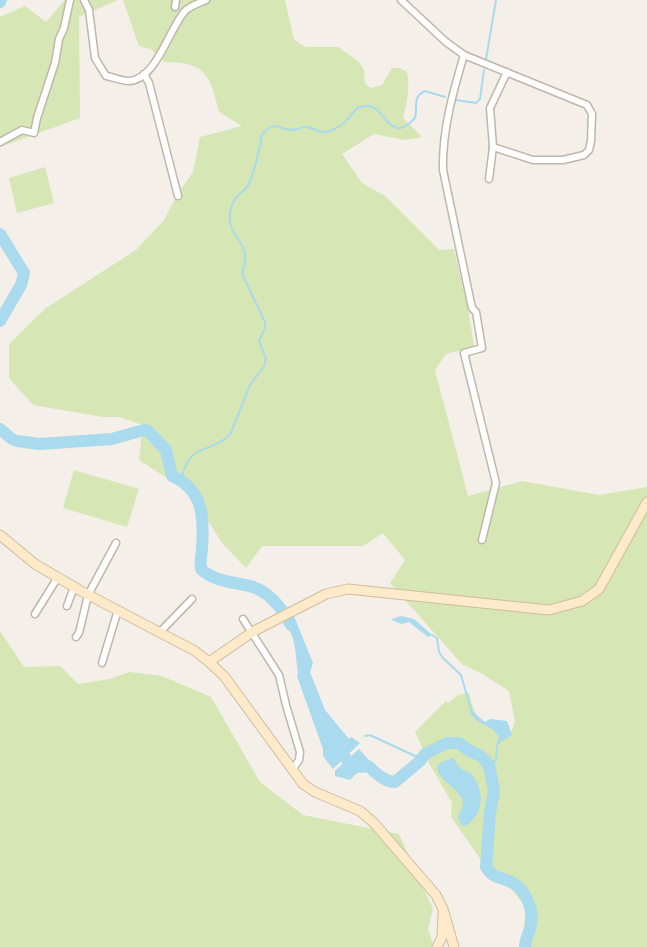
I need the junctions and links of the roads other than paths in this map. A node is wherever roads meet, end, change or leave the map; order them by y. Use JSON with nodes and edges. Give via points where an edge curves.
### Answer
{"nodes":[{"id":1,"x":70,"y":0,"type":"edge"},
{"id":2,"x":84,"y":0,"type":"edge"},
{"id":3,"x":206,"y":0,"type":"edge"},
{"id":4,"x":401,"y":0,"type":"edge"},
{"id":5,"x":464,"y":55,"type":"junction"},
{"id":6,"x":508,"y":72,"type":"junction"},
{"id":7,"x":144,"y":74,"type":"junction"},
{"id":8,"x":0,"y":142,"type":"edge"},
{"id":9,"x":493,"y":147,"type":"junction"},
{"id":10,"x":489,"y":179,"type":"dead end"},
{"id":11,"x":178,"y":196,"type":"dead end"},
{"id":12,"x":647,"y":502,"type":"edge"},
{"id":13,"x":0,"y":535,"type":"edge"},
{"id":14,"x":482,"y":540,"type":"dead end"},
{"id":15,"x":116,"y":543,"type":"dead end"},
{"id":16,"x":58,"y":577,"type":"junction"},
{"id":17,"x":74,"y":587,"type":"junction"},
{"id":18,"x":88,"y":595,"type":"junction"},
{"id":19,"x":192,"y":599,"type":"dead end"},
{"id":20,"x":67,"y":606,"type":"dead end"},
{"id":21,"x":118,"y":610,"type":"junction"},
{"id":22,"x":35,"y":614,"type":"dead end"},
{"id":23,"x":243,"y":619,"type":"dead end"},
{"id":24,"x":160,"y":632,"type":"junction"},
{"id":25,"x":253,"y":632,"type":"junction"},
{"id":26,"x":76,"y":636,"type":"dead end"},
{"id":27,"x":210,"y":662,"type":"junction"},
{"id":28,"x":102,"y":663,"type":"dead end"},
{"id":29,"x":292,"y":770,"type":"junction"},
{"id":30,"x":443,"y":909,"type":"junction"},
{"id":31,"x":437,"y":947,"type":"edge"},
{"id":32,"x":454,"y":947,"type":"edge"}],
"edges":[{"from":1,"to":8,"type":"street","via":[[56,63],[34,133],[22,130]]},
{"from":2,"to":7,"type":"street","via":[[89,10],[95,58],[106,76],[130,81]]},
{"from":3,"to":7,"type":"street","via":[[186,10],[152,68]]},
{"from":4,"to":5,"type":"street"},
{"from":5,"to":6,"type":"street"},
{"from":5,"to":14,"type":"street","via":[[450,101],[443,170],[482,348],[464,354],[496,483]]},
{"from":6,"to":9,"type":"street","via":[[490,108]]},
{"from":6,"to":9,"type":"street","via":[[587,105],[592,114],[591,141],[584,155],[563,160],[533,160]]},
{"from":7,"to":11,"type":"street"},
{"from":9,"to":10,"type":"street"},
{"from":12,"to":25,"type":"street","via":[[599,589],[582,601],[549,610],[348,589],[326,594]]},
{"from":13,"to":16,"type":"street","via":[[35,564]]},
{"from":15,"to":18,"type":"street"},
{"from":16,"to":17,"type":"street"},
{"from":16,"to":22,"type":"street"},
{"from":17,"to":18,"type":"street"},
{"from":17,"to":20,"type":"street"},
{"from":18,"to":21,"type":"street"},
{"from":18,"to":26,"type":"street"},
{"from":19,"to":24,"type":"street"},
{"from":21,"to":24,"type":"street"},
{"from":21,"to":28,"type":"street"},
{"from":23,"to":25,"type":"street"},
{"from":24,"to":27,"type":"street","via":[[195,650]]},
{"from":25,"to":27,"type":"street"},
{"from":25,"to":29,"type":"street","via":[[279,675],[300,752]]},
{"from":27,"to":29,"type":"street","via":[[224,676]]},
{"from":29,"to":30,"type":"street","via":[[303,784],[360,812],[374,823],[436,895]]},
{"from":30,"to":31,"type":"street","via":[[442,937]]},
{"from":30,"to":32,"type":"street"}]}
